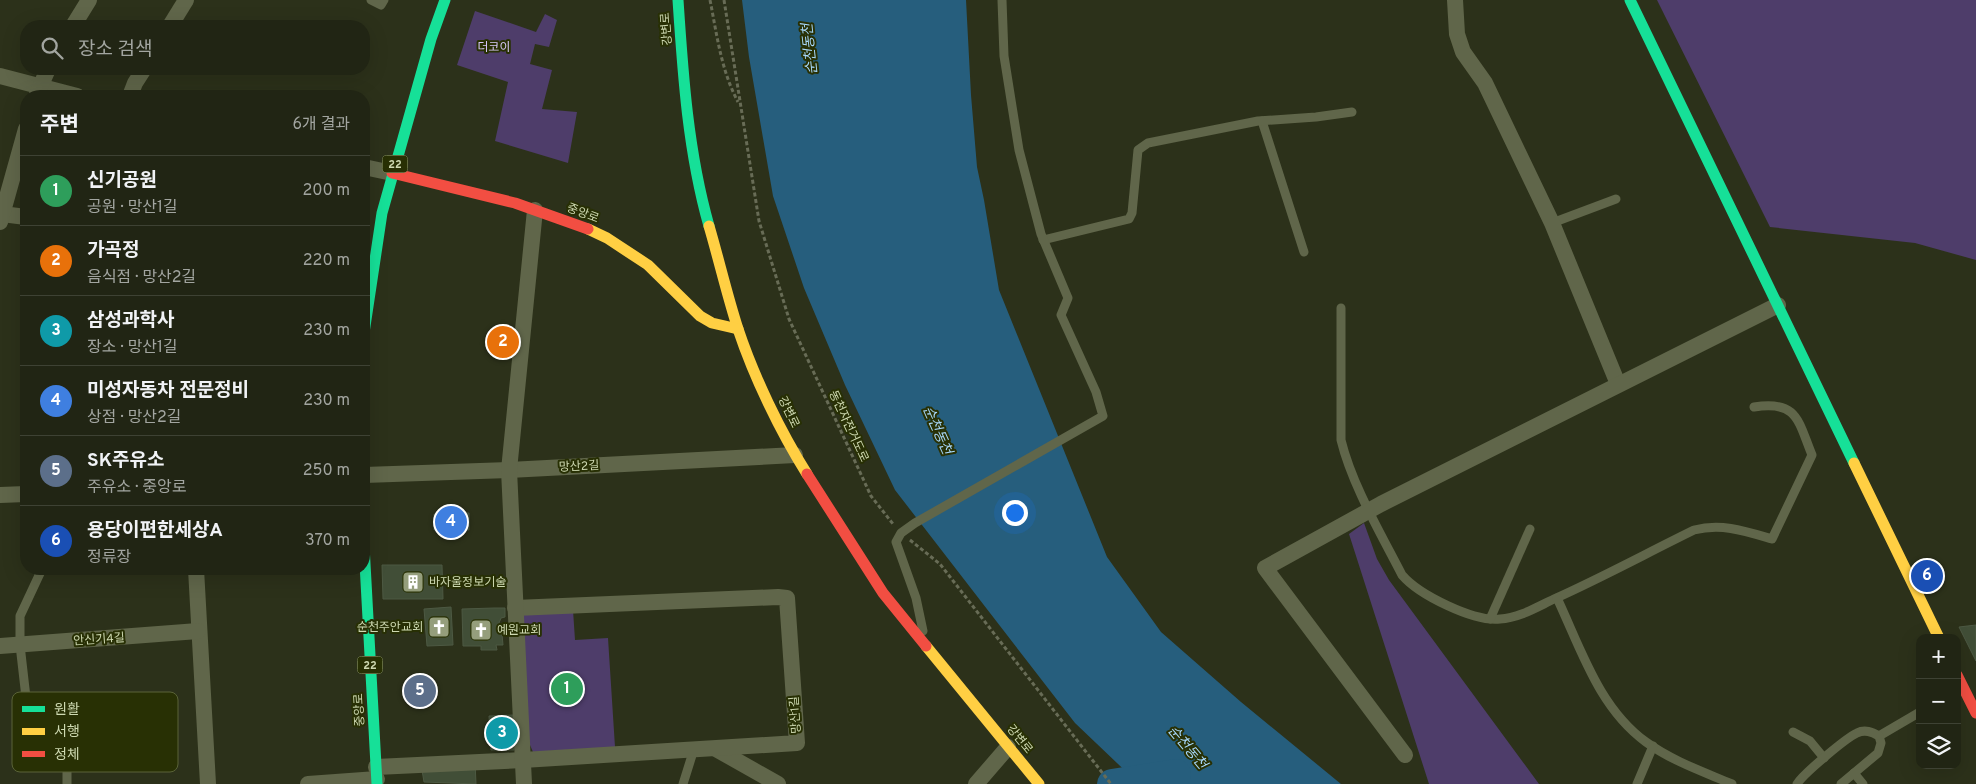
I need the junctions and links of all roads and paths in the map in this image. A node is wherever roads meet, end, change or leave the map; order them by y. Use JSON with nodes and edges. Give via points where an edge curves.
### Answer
{"nodes":[{"id":1,"x":89,"y":0,"type":"edge"},
{"id":2,"x":186,"y":0,"type":"edge"},
{"id":3,"x":371,"y":0,"type":"edge"},
{"id":4,"x":384,"y":0,"type":"edge"},
{"id":5,"x":445,"y":0,"type":"edge"},
{"id":6,"x":678,"y":0,"type":"edge"},
{"id":7,"x":710,"y":0,"type":"edge"},
{"id":8,"x":724,"y":0,"type":"edge"},
{"id":9,"x":1002,"y":0,"type":"edge"},
{"id":10,"x":1455,"y":0,"type":"edge"},
{"id":11,"x":1630,"y":0,"type":"edge"},
{"id":12,"x":77,"y":20,"type":"edge"},
{"id":13,"x":174,"y":20,"type":"edge"},
{"id":14,"x":45,"y":75,"type":"edge"},
{"id":15,"x":140,"y":75,"type":"edge"},
{"id":16,"x":0,"y":76,"type":"edge"},
{"id":17,"x":35,"y":90,"type":"edge"},
{"id":18,"x":38,"y":90,"type":"edge"},
{"id":19,"x":132,"y":90,"type":"edge"},
{"id":20,"x":740,"y":106,"type":"junction"},
{"id":21,"x":1352,"y":112,"type":"dead end"},
{"id":22,"x":1262,"y":121,"type":"junction"},
{"id":23,"x":20,"y":150,"type":"edge"},
{"id":24,"x":370,"y":168,"type":"edge"},
{"id":25,"x":392,"y":174,"type":"junction"},
{"id":26,"x":1616,"y":198,"type":"dead end"},
{"id":27,"x":536,"y":210,"type":"junction"},
{"id":28,"x":20,"y":217,"type":"edge"},
{"id":29,"x":1,"y":218,"type":"edge"},
{"id":30,"x":1552,"y":223,"type":"junction"},
{"id":31,"x":1043,"y":240,"type":"junction"},
{"id":32,"x":1304,"y":252,"type":"dead end"},
{"id":33,"x":370,"y":293,"type":"edge"},
{"id":34,"x":1778,"y":305,"type":"junction"},
{"id":35,"x":1340,"y":308,"type":"dead end"},
{"id":36,"x":738,"y":329,"type":"junction"},
{"id":37,"x":1618,"y":384,"type":"junction"},
{"id":38,"x":1754,"y":407,"type":"dead end"},
{"id":39,"x":795,"y":455,"type":"junction"},
{"id":40,"x":509,"y":470,"type":"junction"},
{"id":41,"x":370,"y":474,"type":"edge"},
{"id":42,"x":20,"y":494,"type":"edge"},
{"id":43,"x":0,"y":495,"type":"edge"},
{"id":44,"x":1369,"y":510,"type":"junction"},
{"id":45,"x":1530,"y":529,"type":"dead end"},
{"id":46,"x":902,"y":534,"type":"junction"},
{"id":47,"x":39,"y":575,"type":"edge"},
{"id":48,"x":196,"y":575,"type":"edge"},
{"id":49,"x":366,"y":575,"type":"edge"},
{"id":50,"x":1557,"y":598,"type":"junction"},
{"id":51,"x":515,"y":608,"type":"junction"},
{"id":52,"x":1490,"y":619,"type":"junction"},
{"id":53,"x":198,"y":631,"type":"junction"},
{"id":54,"x":1937,"y":634,"type":"edge"},
{"id":55,"x":20,"y":645,"type":"junction"},
{"id":56,"x":0,"y":646,"type":"edge"},
{"id":57,"x":926,"y":646,"type":"junction"},
{"id":58,"x":1964,"y":684,"type":"edge"},
{"id":59,"x":25,"y":692,"type":"edge"},
{"id":60,"x":1916,"y":714,"type":"edge"},
{"id":61,"x":1976,"y":714,"type":"edge"},
{"id":62,"x":1793,"y":732,"type":"dead end"},
{"id":63,"x":1879,"y":736,"type":"junction"},
{"id":64,"x":1653,"y":746,"type":"junction"},
{"id":65,"x":1008,"y":748,"type":"junction"},
{"id":66,"x":694,"y":749,"type":"junction"},
{"id":67,"x":716,"y":749,"type":"junction"},
{"id":68,"x":1405,"y":755,"type":"dead end"},
{"id":69,"x":1824,"y":758,"type":"junction"},
{"id":70,"x":523,"y":760,"type":"junction"},
{"id":71,"x":1854,"y":773,"type":"junction"},
{"id":72,"x":377,"y":777,"type":"edge"},
{"id":73,"x":1640,"y":783,"type":"edge"},
{"id":74,"x":1796,"y":783,"type":"edge"},
{"id":75,"x":208,"y":784,"type":"edge"},
{"id":76,"x":308,"y":784,"type":"edge"},
{"id":77,"x":524,"y":784,"type":"edge"},
{"id":78,"x":683,"y":784,"type":"edge"},
{"id":79,"x":778,"y":784,"type":"edge"},
{"id":80,"x":976,"y":784,"type":"edge"},
{"id":81,"x":1039,"y":784,"type":"edge"},
{"id":82,"x":1111,"y":784,"type":"edge"},
{"id":83,"x":1732,"y":784,"type":"edge"},
{"id":84,"x":1841,"y":784,"type":"edge"},
{"id":85,"x":1862,"y":784,"type":"edge"}],
"edges":[{"from":1,"to":12,"type":"street"},
{"from":2,"to":13,"type":"street"},
{"from":3,"to":4,"type":"lane","via":[[381,6]]},
{"from":5,"to":25,"type":"main road","number":"22"},
{"from":6,"to":36,"type":"main road","name":"강변로","via":[[691,146],[701,198]]},
{"from":7,"to":20,"type":"path","via":[[724,70]]},
{"from":8,"to":20,"type":"path","name":"동천자전거도로"},
{"from":9,"to":31,"type":"lane","via":[[1004,56],[1019,150]]},
{"from":10,"to":30,"type":"street","via":[[1457,34],[1463,52],[1485,82]]},
{"from":11,"to":34,"type":"main road"},
{"from":14,"to":18,"type":"street"},
{"from":15,"to":19,"type":"street"},
{"from":16,"to":17,"type":"street"},
{"from":20,"to":46,"type":"path","name":"동천자전거도로","via":[[759,221],[789,319],[872,496]]},
{"from":21,"to":22,"type":"lane"},
{"from":22,"to":31,"type":"lane","via":[[1148,143],[1138,150],[1132,213],[1128,219]]},
{"from":22,"to":32,"type":"lane"},
{"from":23,"to":29,"type":"street"},
{"from":24,"to":25,"type":"street"},
{"from":25,"to":27,"type":"main road","name":"중앙로"},
{"from":25,"to":33,"type":"main road","number":"22","via":[[382,213]]},
{"from":26,"to":30,"type":"lane"},
{"from":27,"to":36,"type":"main road","name":"중앙로","via":[[606,238],[648,265],[700,316],[712,323]]},
{"from":27,"to":40,"type":"street"},
{"from":28,"to":29,"type":"street"},
{"from":30,"to":37,"type":"street"},
{"from":31,"to":46,"type":"lane","via":[[1068,298],[1061,314],[1096,392],[1103,416],[915,523]]},
{"from":34,"to":37,"type":"street"},
{"from":34,"to":54,"type":"main road"},
{"from":35,"to":44,"type":"lane","via":[[1342,440]]},
{"from":36,"to":39,"type":"main road","name":"강변로","via":[[753,369]]},
{"from":37,"to":44,"type":"street"},
{"from":38,"to":50,"type":"lane","via":[[1781,406],[1790,411],[1812,455],[1772,539],[1711,526],[1694,530]]},
{"from":39,"to":40,"type":"street","name":"망산2길"},
{"from":39,"to":57,"type":"main road","name":"강변로","via":[[883,593]]},
{"from":40,"to":41,"type":"street","name":"망산2길"},
{"from":40,"to":51,"type":"street"},
{"from":42,"to":43,"type":"street"},
{"from":44,"to":52,"type":"lane","via":[[1409,583],[1444,603]]},
{"from":44,"to":68,"type":"street","via":[[1265,568]]},
{"from":45,"to":52,"type":"lane"},
{"from":46,"to":57,"type":"lane","via":[[896,542],[916,598]]},
{"from":46,"to":82,"type":"path","name":"동천자전거도로","via":[[940,564]]},
{"from":47,"to":55,"type":"lane","via":[[20,616]]},
{"from":48,"to":53,"type":"street"},
{"from":49,"to":72,"type":"main road","name":"중앙로","number":"22"},
{"from":50,"to":52,"type":"lane","via":[[1520,614]]},
{"from":50,"to":64,"type":"lane","via":[[1598,688],[1623,722]]},
{"from":51,"to":67,"type":"street","name":"망산1길","via":[[787,598],[797,743]]},
{"from":51,"to":70,"type":"street"},
{"from":53,"to":55,"type":"street","name":"안신기4길"},
{"from":53,"to":75,"type":"street"},
{"from":55,"to":56,"type":"street","name":"안신기4길"},
{"from":55,"to":59,"type":"lane"},
{"from":57,"to":65,"type":"main road","name":"강변로"},
{"from":58,"to":61,"type":"main road"},
{"from":60,"to":63,"type":"lane"},
{"from":62,"to":69,"type":"lane","via":[[1810,741]]},
{"from":63,"to":69,"type":"lane","via":[[1857,732]]},
{"from":63,"to":71,"type":"lane","via":[[1878,754]]},
{"from":64,"to":73,"type":"lane"},
{"from":64,"to":83,"type":"lane"},
{"from":65,"to":80,"type":"street"},
{"from":65,"to":81,"type":"main road","name":"강변로"},
{"from":66,"to":67,"type":"street","name":"망산1길"},
{"from":66,"to":70,"type":"street","name":"망산1길"},
{"from":66,"to":78,"type":"lane"},
{"from":67,"to":79,"type":"street"},
{"from":69,"to":74,"type":"lane"},
{"from":70,"to":72,"type":"street","name":"망산1길"},
{"from":70,"to":77,"type":"street"},
{"from":71,"to":84,"type":"lane"},
{"from":71,"to":85,"type":"lane"},
{"from":72,"to":76,"type":"street","name":"망산1길"}]}
